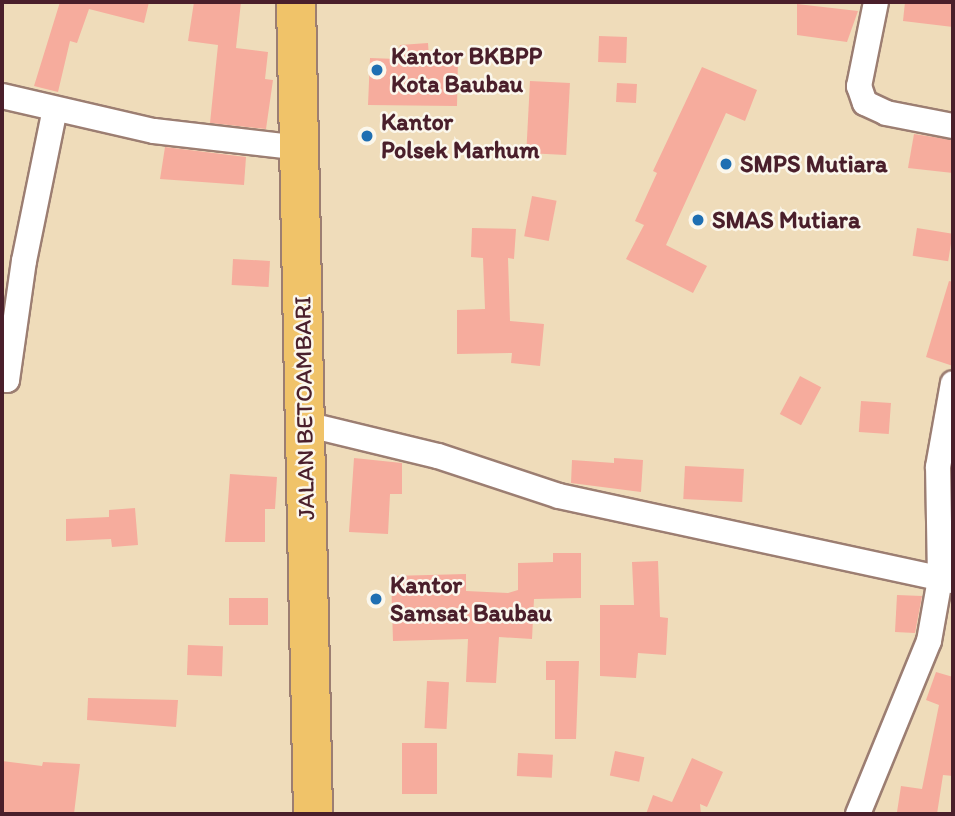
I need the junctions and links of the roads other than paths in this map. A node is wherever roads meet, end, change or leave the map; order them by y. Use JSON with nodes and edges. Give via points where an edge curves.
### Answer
{"nodes":[{"id":1,"x":296,"y":2,"type":"edge"},
{"id":2,"x":313,"y":2,"type":"edge"},
{"id":3,"x":876,"y":2,"type":"edge"},
{"id":4,"x":2,"y":96,"type":"edge"},
{"id":5,"x":55,"y":109,"type":"junction"},
{"id":6,"x":953,"y":126,"type":"edge"},
{"id":7,"x":300,"y":148,"type":"junction"},
{"id":8,"x":2,"y":379,"type":"edge"},
{"id":9,"x":953,"y":383,"type":"edge"},
{"id":10,"x":322,"y":428,"type":"junction"},
{"id":11,"x":947,"y":580,"type":"edge"},
{"id":12,"x":319,"y":733,"type":"junction"},
{"id":13,"x":313,"y":814,"type":"edge"},
{"id":14,"x":329,"y":814,"type":"edge"},
{"id":15,"x":858,"y":814,"type":"edge"}],
"edges":[{"from":1,"to":7,"type":"main road","name":"JALAN BETOAMBARI"},
{"from":2,"to":10,"type":"main road","name":"JALAN BETOAMBARI"},
{"from":3,"to":6,"type":"street","via":[[859,86],[865,103],[886,113]]},
{"from":4,"to":5,"type":"street"},
{"from":5,"to":7,"type":"street","via":[[154,131]]},
{"from":5,"to":8,"type":"street","via":[[24,261],[7,380]]},
{"from":7,"to":12,"type":"main road","name":"JALAN BETOAMBARI"},
{"from":9,"to":11,"type":"street","via":[[939,467]]},
{"from":10,"to":11,"type":"street","via":[[438,456],[559,496]]},
{"from":10,"to":12,"type":"main road","name":"JALAN BETOAMBARI"},
{"from":11,"to":15,"type":"street","via":[[929,640]]},
{"from":12,"to":13,"type":"main road","name":"JALAN BETOAMBARI"},
{"from":12,"to":14,"type":"main road","name":"JALAN BETOAMBARI"}]}
